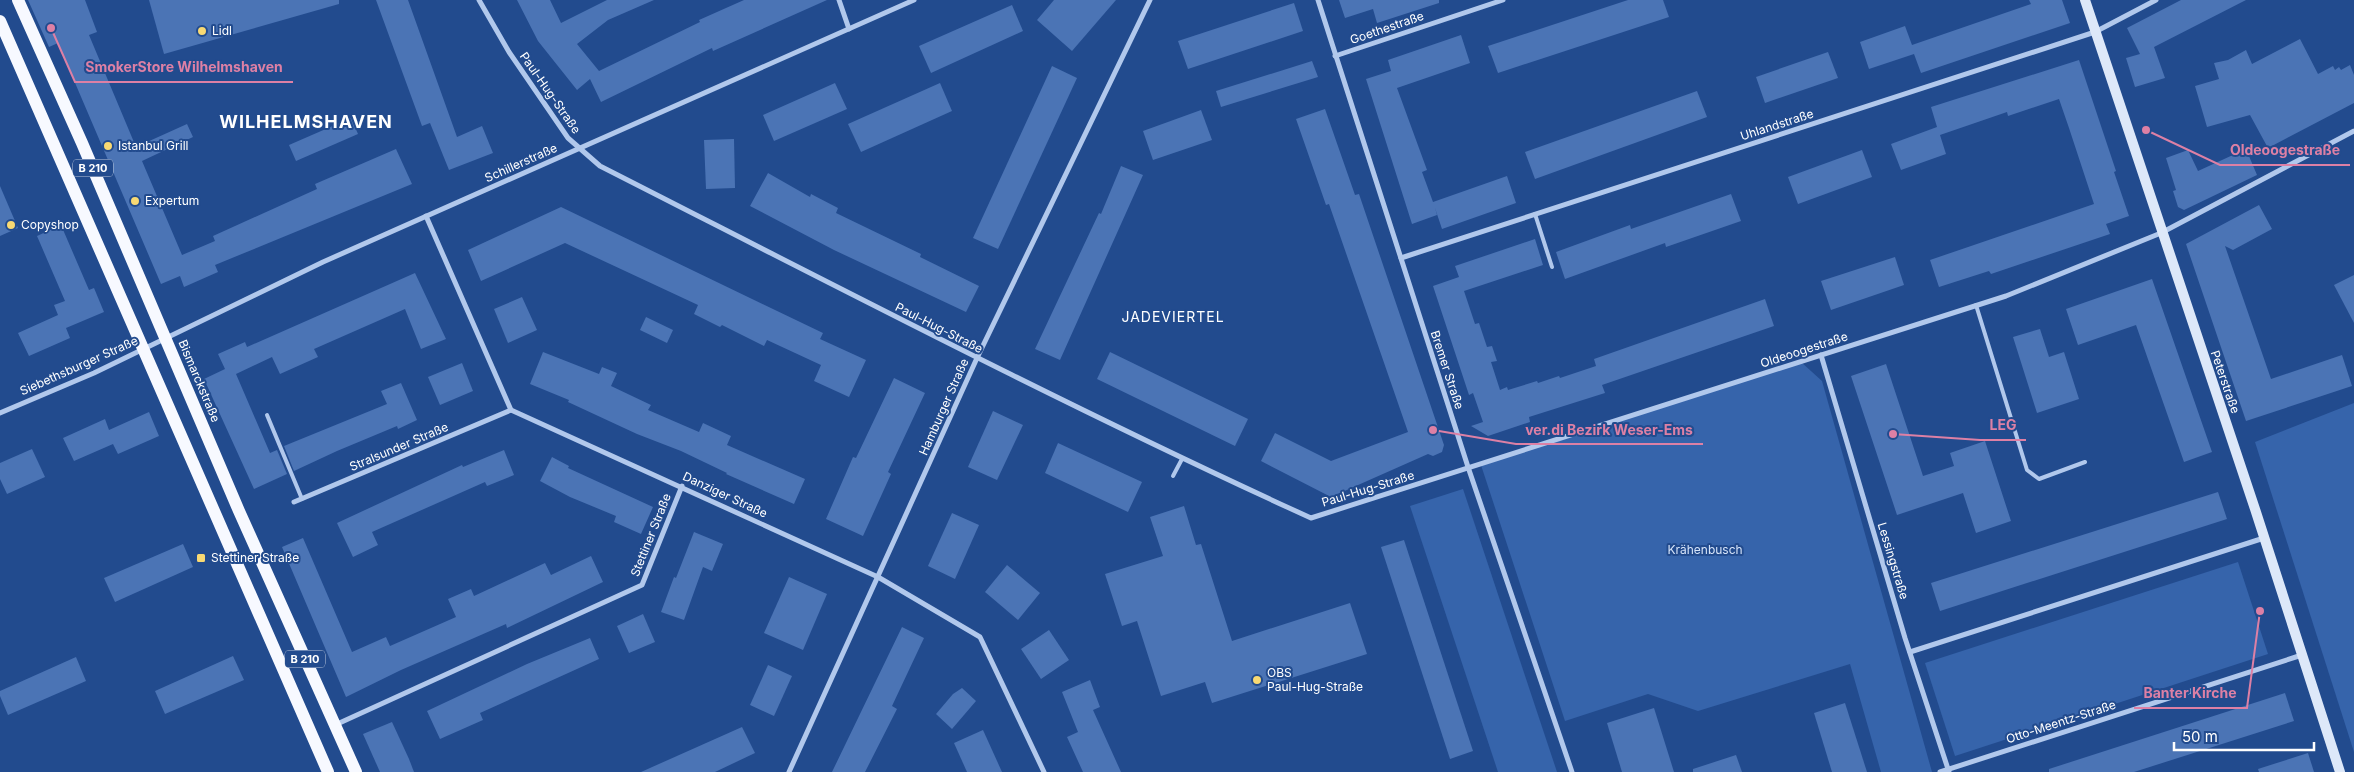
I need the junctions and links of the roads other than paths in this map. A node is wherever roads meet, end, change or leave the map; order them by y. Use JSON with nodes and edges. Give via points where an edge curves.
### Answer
{"nodes":[{"id":1,"x":18,"y":0,"type":"edge"},
{"id":2,"x":479,"y":0,"type":"edge"},
{"id":3,"x":840,"y":0,"type":"edge"},
{"id":4,"x":914,"y":0,"type":"edge"},
{"id":5,"x":1150,"y":0,"type":"edge"},
{"id":6,"x":1318,"y":0,"type":"edge"},
{"id":7,"x":1503,"y":0,"type":"edge"},
{"id":8,"x":2085,"y":0,"type":"edge"},
{"id":9,"x":2156,"y":0,"type":"edge"},
{"id":10,"x":0,"y":21,"type":"edge"},
{"id":11,"x":849,"y":29,"type":"junction"},
{"id":12,"x":2095,"y":32,"type":"junction"},
{"id":13,"x":1335,"y":56,"type":"junction"},
{"id":14,"x":2354,"y":130,"type":"edge"},
{"id":15,"x":578,"y":148,"type":"junction"},
{"id":16,"x":1535,"y":214,"type":"junction"},
{"id":17,"x":426,"y":216,"type":"junction"},
{"id":18,"x":2161,"y":233,"type":"junction"},
{"id":19,"x":1401,"y":258,"type":"junction"},
{"id":20,"x":1552,"y":267,"type":"dead end"},
{"id":21,"x":1976,"y":305,"type":"junction"},
{"id":22,"x":166,"y":338,"type":"junction"},
{"id":23,"x":142,"y":349,"type":"junction"},
{"id":24,"x":1821,"y":355,"type":"junction"},
{"id":25,"x":977,"y":358,"type":"junction"},
{"id":26,"x":510,"y":410,"type":"junction"},
{"id":27,"x":0,"y":412,"type":"edge"},
{"id":28,"x":267,"y":415,"type":"dead end"},
{"id":29,"x":1182,"y":459,"type":"junction"},
{"id":30,"x":2085,"y":462,"type":"dead end"},
{"id":31,"x":1468,"y":467,"type":"junction"},
{"id":32,"x":1173,"y":476,"type":"dead end"},
{"id":33,"x":682,"y":486,"type":"junction"},
{"id":34,"x":302,"y":499,"type":"junction"},
{"id":35,"x":294,"y":502,"type":"dead end"},
{"id":36,"x":2264,"y":538,"type":"junction"},
{"id":37,"x":878,"y":577,"type":"junction"},
{"id":38,"x":1910,"y":652,"type":"junction"},
{"id":39,"x":2302,"y":655,"type":"junction"},
{"id":40,"x":335,"y":726,"type":"junction"},
{"id":41,"x":1948,"y":771,"type":"edge"},
{"id":42,"x":328,"y":772,"type":"edge"},
{"id":43,"x":356,"y":772,"type":"edge"},
{"id":44,"x":790,"y":772,"type":"edge"},
{"id":45,"x":1044,"y":772,"type":"edge"},
{"id":46,"x":1572,"y":772,"type":"edge"},
{"id":47,"x":1940,"y":772,"type":"edge"},
{"id":48,"x":2340,"y":772,"type":"edge"}],
"edges":[{"from":1,"to":22,"type":"main road","name":"Bismarckstraße","number":"B 210"},
{"from":2,"to":15,"type":"street","name":"Paul-Hug-Straße","via":[[514,59]]},
{"from":3,"to":11,"type":"street"},
{"from":4,"to":11,"type":"street","name":"Schillerstraße"},
{"from":5,"to":25,"type":"street","name":"Hamburger Straße"},
{"from":6,"to":13,"type":"street","name":"Bremer Straße"},
{"from":7,"to":13,"type":"street","name":"Goethestraße"},
{"from":8,"to":12,"type":"main road","name":"Peterstraße"},
{"from":9,"to":12,"type":"street","name":"Uhlandstraße"},
{"from":10,"to":23,"type":"main road","number":"B 210"},
{"from":11,"to":15,"type":"street","name":"Schillerstraße"},
{"from":12,"to":16,"type":"street","name":"Uhlandstraße"},
{"from":12,"to":18,"type":"main road","name":"Peterstraße"},
{"from":13,"to":19,"type":"street","name":"Bremer Straße"},
{"from":14,"to":18,"type":"street","name":"Oldeoogestraße"},
{"from":15,"to":17,"type":"street","name":"Schillerstraße"},
{"from":15,"to":25,"type":"street","name":"Paul-Hug-Straße","via":[[600,166]]},
{"from":16,"to":19,"type":"street","name":"Uhlandstraße"},
{"from":16,"to":20,"type":"lane"},
{"from":17,"to":22,"type":"street","name":"Schillerstraße"},
{"from":17,"to":26,"type":"street"},
{"from":18,"to":21,"type":"street","name":"Oldeoogestraße"},
{"from":18,"to":36,"type":"main road","name":"Peterstraße"},
{"from":19,"to":31,"type":"street","name":"Bremer Straße"},
{"from":21,"to":24,"type":"street","name":"Oldeoogestraße"},
{"from":21,"to":30,"type":"lane","via":[[2027,470],[2040,479]]},
{"from":22,"to":23,"type":"street","name":"Siebethsburger Straße"},
{"from":22,"to":40,"type":"main road","name":"Bismarckstraße","number":"B 210"},
{"from":23,"to":27,"type":"street","name":"Siebethsburger Straße"},
{"from":23,"to":42,"type":"main road","number":"B 210"},
{"from":24,"to":31,"type":"street","name":"Oldeoogestraße"},
{"from":24,"to":38,"type":"street","name":"Lessingstraße"},
{"from":25,"to":29,"type":"street","name":"Paul-Hug-Straße"},
{"from":25,"to":37,"type":"street","name":"Hamburger Straße"},
{"from":26,"to":33,"type":"street","name":"Danziger Straße"},
{"from":26,"to":34,"type":"street","name":"Stralsunder Straße"},
{"from":28,"to":34,"type":"lane"},
{"from":29,"to":31,"type":"street","name":"Paul-Hug-Straße","via":[[1311,518]]},
{"from":29,"to":32,"type":"lane"},
{"from":31,"to":46,"type":"street","name":"Bremer Straße"},
{"from":33,"to":37,"type":"street","name":"Danziger Straße"},
{"from":33,"to":40,"type":"street","name":"Stettiner Straße","via":[[642,585]]},
{"from":34,"to":35,"type":"street","name":"Stralsunder Straße"},
{"from":36,"to":38,"type":"street"},
{"from":36,"to":39,"type":"main road","name":"Peterstraße"},
{"from":37,"to":44,"type":"street","name":"Hamburger Straße"},
{"from":37,"to":45,"type":"street","name":"Danziger Straße","via":[[980,637]]},
{"from":38,"to":41,"type":"street","name":"Lessingstraße"},
{"from":39,"to":41,"type":"street","name":"Otto-Meentz-Straße"},
{"from":39,"to":48,"type":"main road","name":"Peterstraße"},
{"from":40,"to":43,"type":"main road","name":"Bismarckstraße","number":"B 210"},
{"from":41,"to":47,"type":"street","name":"Otto-Meentz-Straße"}]}
